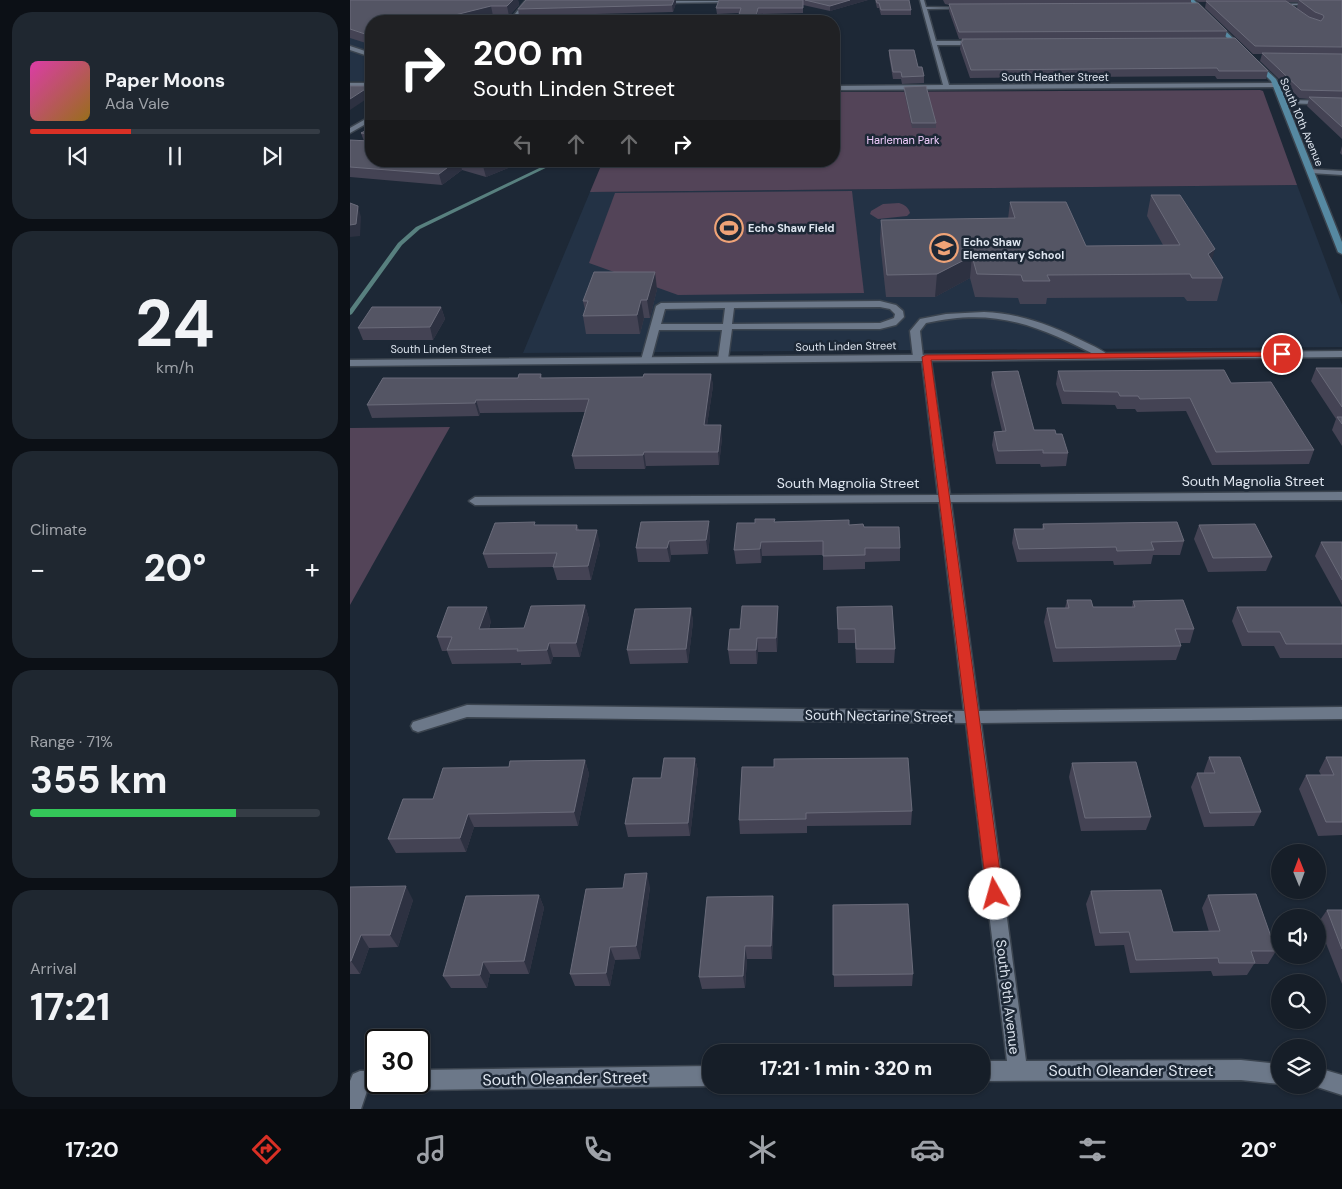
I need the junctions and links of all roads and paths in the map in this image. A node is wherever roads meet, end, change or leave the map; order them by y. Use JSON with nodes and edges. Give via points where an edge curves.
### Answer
{"nodes":[{"id":1,"x":922,"y":0,"type":"edge"},
{"id":2,"x":528,"y":1,"type":"edge"},
{"id":3,"x":697,"y":1,"type":"edge"},
{"id":4,"x":517,"y":2,"type":"dead end"},
{"id":5,"x":537,"y":2,"type":"edge"},
{"id":6,"x":657,"y":2,"type":"edge"},
{"id":7,"x":744,"y":2,"type":"edge"},
{"id":8,"x":1342,"y":2,"type":"edge"},
{"id":9,"x":1195,"y":4,"type":"edge"},
{"id":10,"x":1205,"y":5,"type":"edge"},
{"id":11,"x":1269,"y":5,"type":"edge"},
{"id":12,"x":1287,"y":5,"type":"junction"},
{"id":13,"x":1188,"y":7,"type":"edge"},
{"id":14,"x":924,"y":8,"type":"junction"},
{"id":15,"x":974,"y":8,"type":"edge"},
{"id":16,"x":1293,"y":9,"type":"edge"},
{"id":17,"x":516,"y":15,"type":"edge"},
{"id":18,"x":1224,"y":42,"type":"edge"},
{"id":19,"x":1234,"y":42,"type":"junction"},
{"id":20,"x":934,"y":43,"type":"junction"},
{"id":21,"x":984,"y":43,"type":"edge"},
{"id":22,"x":350,"y":48,"type":"edge"},
{"id":23,"x":365,"y":53,"type":"edge"},
{"id":24,"x":1246,"y":53,"type":"edge"},
{"id":25,"x":1251,"y":58,"type":"joint"},
{"id":26,"x":1260,"y":58,"type":"edge"},
{"id":27,"x":350,"y":85,"type":"edge"},
{"id":28,"x":365,"y":85,"type":"edge"},
{"id":29,"x":1276,"y":85,"type":"junction"},
{"id":30,"x":840,"y":88,"type":"edge"},
{"id":31,"x":946,"y":88,"type":"junction"},
{"id":32,"x":1283,"y":102,"type":"junction"},
{"id":33,"x":1342,"y":103,"type":"edge"},
{"id":34,"x":365,"y":121,"type":"edge"},
{"id":35,"x":350,"y":130,"type":"edge"},
{"id":36,"x":1311,"y":171,"type":"junction"},
{"id":37,"x":1342,"y":173,"type":"edge"},
{"id":38,"x":1342,"y":252,"type":"edge"},
{"id":39,"x":730,"y":305,"type":"junction"},
{"id":40,"x":655,"y":327,"type":"junction"},
{"id":41,"x":727,"y":327,"type":"junction"},
{"id":42,"x":1342,"y":354,"type":"edge"},
{"id":43,"x":1104,"y":356,"type":"junction"},
{"id":44,"x":922,"y":357,"type":"junction"},
{"id":45,"x":723,"y":359,"type":"junction"},
{"id":46,"x":646,"y":360,"type":"junction"},
{"id":47,"x":350,"y":363,"type":"edge"},
{"id":48,"x":1342,"y":496,"type":"edge"},
{"id":49,"x":945,"y":497,"type":"junction"},
{"id":50,"x":475,"y":500,"type":"dead end"},
{"id":51,"x":1342,"y":713,"type":"edge"},
{"id":52,"x":972,"y":717,"type":"junction"},
{"id":53,"x":418,"y":726,"type":"dead end"},
{"id":54,"x":990,"y":1071,"type":"edge"},
{"id":55,"x":1018,"y":1071,"type":"junction"},
{"id":56,"x":1271,"y":1073,"type":"edge"},
{"id":57,"x":702,"y":1076,"type":"edge"},
{"id":58,"x":430,"y":1080,"type":"edge"},
{"id":59,"x":1326,"y":1080,"type":"edge"},
{"id":60,"x":1342,"y":1085,"type":"edge"},
{"id":61,"x":365,"y":1086,"type":"edge"},
{"id":62,"x":351,"y":1109,"type":"edge"}],
"edges":[{"from":1,"to":14,"type":"street"},
{"from":2,"to":4,"type":"street"},
{"from":2,"to":5,"type":"street"},
{"from":2,"to":17,"type":"street"},
{"from":3,"to":6,"type":"street"},
{"from":3,"to":7,"type":"street"},
{"from":8,"to":12,"type":"street"},
{"from":9,"to":10,"type":"street"},
{"from":9,"to":13,"type":"street"},
{"from":9,"to":19,"type":"main road"},
{"from":11,"to":12,"type":"street"},
{"from":12,"to":16,"type":"street"},
{"from":14,"to":15,"type":"street"},
{"from":14,"to":20,"type":"street"},
{"from":18,"to":19,"type":"street"},
{"from":19,"to":24,"type":"main road"},
{"from":20,"to":21,"type":"street"},
{"from":20,"to":31,"type":"street"},
{"from":22,"to":23,"type":"street"},
{"from":25,"to":26,"type":"street"},
{"from":25,"to":29,"type":"main road","name":"South 10th Avenue"},
{"from":27,"to":28,"type":"street"},
{"from":29,"to":31,"type":"street","name":"South Heather Street"},
{"from":29,"to":32,"type":"main road","name":"South 10th Avenue"},
{"from":30,"to":31,"type":"street","name":"South Heather Street"},
{"from":32,"to":33,"type":"street"},
{"from":32,"to":36,"type":"main road","name":"South 10th Avenue"},
{"from":34,"to":35,"type":"street"},
{"from":36,"to":37,"type":"street"},
{"from":36,"to":38,"type":"main road","name":"South 10th Avenue"},
{"from":39,"to":40,"type":"street","via":[[661,306]]},
{"from":39,"to":41,"type":"street"},
{"from":39,"to":41,"type":"street","via":[[880,304],[897,310],[900,317],[893,323],[880,326]]},
{"from":40,"to":41,"type":"street"},
{"from":40,"to":46,"type":"street"},
{"from":41,"to":45,"type":"street"},
{"from":42,"to":43,"type":"street","name":"South Linden Street"},
{"from":43,"to":44,"type":"street","name":"South Linden Street"},
{"from":43,"to":44,"type":"street","name":"South 9th Avenue","via":[[1068,337],[1018,318],[953,316],[923,320],[915,331]]},
{"from":44,"to":45,"type":"street","name":"South Linden Street"},
{"from":44,"to":49,"type":"street","name":"South 9th Avenue"},
{"from":45,"to":46,"type":"street","name":"South Linden Street"},
{"from":46,"to":47,"type":"street","name":"South Linden Street"},
{"from":48,"to":49,"type":"street","name":"South Magnolia Street"},
{"from":49,"to":50,"type":"street","name":"South Magnolia Street"},
{"from":49,"to":52,"type":"street","name":"South 9th Avenue"},
{"from":51,"to":52,"type":"street","name":"South Nectarine Street"},
{"from":52,"to":53,"type":"street","name":"South Nectarine Street","via":[[467,711]]},
{"from":52,"to":55,"type":"street","name":"South 9th Avenue"},
{"from":54,"to":55,"type":"street","name":"South Oleander Street"},
{"from":55,"to":56,"type":"street","name":"South Oleander Street","via":[[1241,1070]]},
{"from":57,"to":58,"type":"street","name":"South Oleander Street"},
{"from":59,"to":60,"type":"street"},
{"from":61,"to":62,"type":"street"}]}
